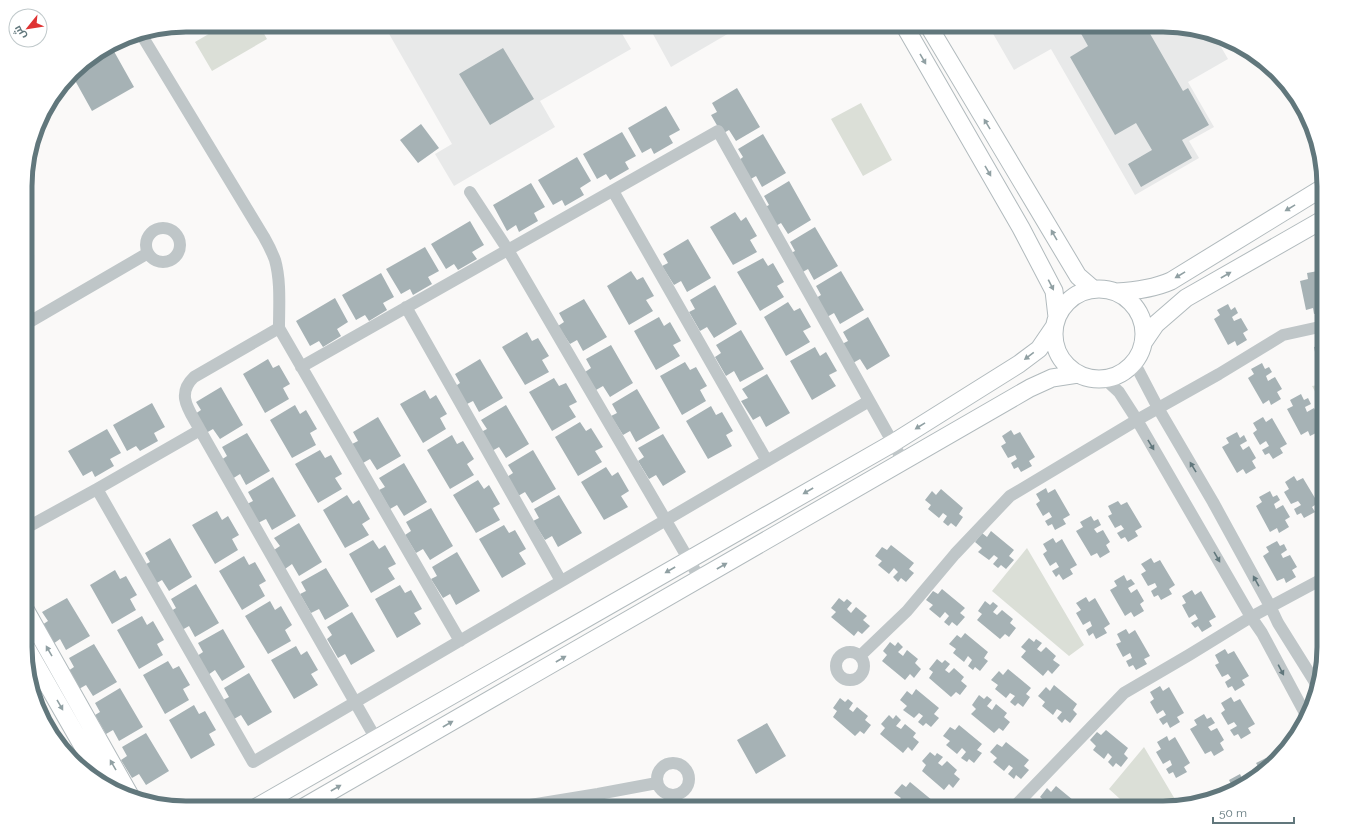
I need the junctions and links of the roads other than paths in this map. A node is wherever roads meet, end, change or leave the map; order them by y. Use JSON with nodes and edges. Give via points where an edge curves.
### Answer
{"nodes":[{"id":1,"x":908,"y":32,"type":"edge"},
{"id":2,"x":932,"y":32,"type":"edge"},
{"id":3,"x":143,"y":38,"type":"edge"},
{"id":4,"x":613,"y":191,"type":"junction"},
{"id":5,"x":1317,"y":191,"type":"edge"},
{"id":6,"x":470,"y":192,"type":"dead end"},
{"id":7,"x":1317,"y":223,"type":"edge"},
{"id":8,"x":508,"y":250,"type":"junction"},
{"id":9,"x":148,"y":253,"type":"dead end"},
{"id":10,"x":1093,"y":289,"type":"junction"},
{"id":11,"x":1116,"y":292,"type":"junction"},
{"id":12,"x":406,"y":307,"type":"junction"},
{"id":13,"x":32,"y":321,"type":"edge"},
{"id":14,"x":1056,"y":322,"type":"junction"},
{"id":15,"x":279,"y":328,"type":"junction"},
{"id":16,"x":1317,"y":328,"type":"edge"},
{"id":17,"x":1143,"y":343,"type":"junction"},
{"id":18,"x":1134,"y":362,"type":"junction"},
{"id":19,"x":301,"y":367,"type":"junction"},
{"id":20,"x":1078,"y":374,"type":"junction"},
{"id":21,"x":1105,"y":379,"type":"junction"},
{"id":22,"x":869,"y":401,"type":"junction"},
{"id":23,"x":1158,"y":408,"type":"junction"},
{"id":24,"x":1137,"y":420,"type":"junction"},
{"id":25,"x":200,"y":430,"type":"junction"},
{"id":26,"x":893,"y":442,"type":"junction"},
{"id":27,"x":767,"y":461,"type":"junction"},
{"id":28,"x":903,"y":461,"type":"junction"},
{"id":29,"x":97,"y":489,"type":"junction"},
{"id":30,"x":665,"y":520,"type":"junction"},
{"id":31,"x":32,"y":525,"type":"edge"},
{"id":32,"x":688,"y":560,"type":"junction"},
{"id":33,"x":700,"y":579,"type":"junction"},
{"id":34,"x":562,"y":581,"type":"junction"},
{"id":35,"x":1317,"y":582,"type":"edge"},
{"id":36,"x":1270,"y":606,"type":"junction"},
{"id":37,"x":1251,"y":617,"type":"junction"},
{"id":38,"x":32,"y":622,"type":"edge"},
{"id":39,"x":460,"y":641,"type":"junction"},
{"id":40,"x":860,"y":656,"type":"dead end"},
{"id":41,"x":32,"y":657,"type":"edge"},
{"id":42,"x":1313,"y":680,"type":"edge"},
{"id":43,"x":355,"y":702,"type":"junction"},
{"id":44,"x":1303,"y":710,"type":"edge"},
{"id":45,"x":376,"y":739,"type":"junction"},
{"id":46,"x":100,"y":775,"type":"edge"},
{"id":47,"x":657,"y":783,"type":"dead end"},
{"id":48,"x":127,"y":789,"type":"edge"},
{"id":49,"x":267,"y":801,"type":"edge"},
{"id":50,"x":314,"y":801,"type":"edge"},
{"id":51,"x":555,"y":801,"type":"edge"},
{"id":52,"x":1020,"y":801,"type":"edge"}],
"edges":[{"from":1,"to":14,"type":"street","one_way":true,"via":[[1025,235],[1054,291]]},
{"from":10,"to":2,"type":"street","one_way":true,"via":[[1078,276]]},
{"from":3,"to":15,"type":"street","via":[[264,237],[275,260],[278,276]]},
{"from":4,"to":8,"type":"street"},
{"from":4,"to":22,"type":"street","via":[[718,131]]},
{"from":4,"to":27,"type":"street"},
{"from":5,"to":11,"type":"street","one_way":true,"via":[[1171,281],[1136,291]]},
{"from":6,"to":8,"type":"street"},
{"from":17,"to":7,"type":"street","one_way":true,"via":[[1156,324],[1186,298]]},
{"from":8,"to":12,"type":"street"},
{"from":8,"to":30,"type":"street"},
{"from":9,"to":13,"type":"street"},
{"from":10,"to":11,"type":"street"},
{"from":10,"to":14,"type":"street","via":[[1071,298],[1063,306]]},
{"from":11,"to":17,"type":"street","via":[[1129,301],[1138,313],[1143,328]]},
{"from":12,"to":19,"type":"street"},
{"from":12,"to":34,"type":"street"},
{"from":14,"to":20,"type":"street","via":[[1054,341],[1059,354],[1067,366]]},
{"from":14,"to":26,"type":"street","one_way":true,"via":[[1038,349],[1020,364]]},
{"from":15,"to":19,"type":"street"},
{"from":15,"to":25,"type":"street","via":[[187,383],[184,398]]},
{"from":16,"to":23,"type":"street","via":[[1283,335]]},
{"from":17,"to":18,"type":"street"},
{"from":18,"to":21,"type":"street","via":[[1116,376]]},
{"from":18,"to":23,"type":"street"},
{"from":19,"to":39,"type":"street"},
{"from":20,"to":21,"type":"street"},
{"from":20,"to":28,"type":"street","via":[[1052,378],[1030,388]]},
{"from":21,"to":24,"type":"street","via":[[1119,392]]},
{"from":22,"to":26,"type":"street"},
{"from":22,"to":27,"type":"street"},
{"from":23,"to":24,"type":"street"},
{"from":36,"to":23,"type":"street","one_way":true},
{"from":24,"to":37,"type":"street","one_way":true},
{"from":24,"to":40,"type":"street","via":[[1010,496],[955,554],[907,611]]},
{"from":25,"to":29,"type":"street"},
{"from":25,"to":43,"type":"street"},
{"from":26,"to":28,"type":"street"},
{"from":26,"to":32,"type":"street","one_way":true},
{"from":27,"to":30,"type":"street"},
{"from":33,"to":28,"type":"street","one_way":true},
{"from":29,"to":31,"type":"street"},
{"from":29,"to":43,"type":"street","via":[[253,762]]},
{"from":30,"to":32,"type":"street"},
{"from":30,"to":34,"type":"street"},
{"from":32,"to":33,"type":"street"},
{"from":32,"to":45,"type":"street","one_way":true},
{"from":50,"to":33,"type":"street","one_way":true},
{"from":34,"to":39,"type":"street"},
{"from":35,"to":36,"type":"street"},
{"from":36,"to":37,"type":"street"},
{"from":36,"to":42,"type":"street"},
{"from":37,"to":44,"type":"street","one_way":true},
{"from":37,"to":52,"type":"street","via":[[1124,693]]},
{"from":48,"to":38,"type":"street","one_way":true},
{"from":39,"to":43,"type":"street"},
{"from":41,"to":46,"type":"street","one_way":true},
{"from":43,"to":45,"type":"street"},
{"from":45,"to":49,"type":"street"},
{"from":47,"to":51,"type":"street"}]}
